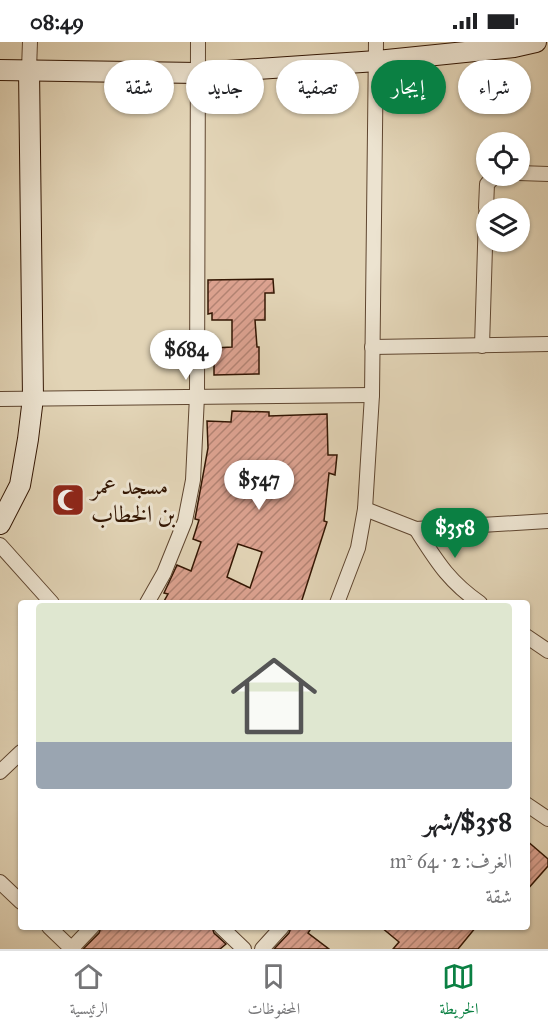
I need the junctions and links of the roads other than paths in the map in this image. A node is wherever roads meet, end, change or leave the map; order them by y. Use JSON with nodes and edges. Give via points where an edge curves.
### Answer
{"nodes":[{"id":1,"x":30,"y":42,"type":"edge"},
{"id":2,"x":198,"y":42,"type":"edge"},
{"id":3,"x":536,"y":42,"type":"edge"},
{"id":4,"x":514,"y":44,"type":"edge"},
{"id":5,"x":377,"y":52,"type":"edge"},
{"id":6,"x":198,"y":60,"type":"edge"},
{"id":7,"x":264,"y":65,"type":"edge"},
{"id":8,"x":29,"y":69,"type":"junction"},
{"id":9,"x":0,"y":70,"type":"edge"},
{"id":10,"x":186,"y":73,"type":"edge"},
{"id":11,"x":198,"y":114,"type":"edge"},
{"id":12,"x":530,"y":174,"type":"edge"},
{"id":13,"x":548,"y":174,"type":"edge"},
{"id":14,"x":485,"y":252,"type":"edge"},
{"id":15,"x":548,"y":344,"type":"edge"},
{"id":16,"x":482,"y":346,"type":"junction"},
{"id":17,"x":372,"y":347,"type":"junction"},
{"id":18,"x":372,"y":395,"type":"junction"},
{"id":19,"x":197,"y":396,"type":"junction"},
{"id":20,"x":33,"y":398,"type":"junction"},
{"id":21,"x":0,"y":399,"type":"edge"},
{"id":22,"x":365,"y":509,"type":"junction"},
{"id":23,"x":548,"y":521,"type":"edge"},
{"id":24,"x":0,"y":524,"type":"edge"},
{"id":25,"x":416,"y":529,"type":"junction"},
{"id":26,"x":0,"y":545,"type":"edge"},
{"id":27,"x":49,"y":600,"type":"edge"},
{"id":28,"x":149,"y":600,"type":"edge"},
{"id":29,"x":338,"y":600,"type":"edge"},
{"id":30,"x":476,"y":600,"type":"edge"},
{"id":31,"x":530,"y":639,"type":"edge"},
{"id":32,"x":548,"y":651,"type":"edge"},
{"id":33,"x":18,"y":755,"type":"edge"},
{"id":34,"x":0,"y":772,"type":"edge"},
{"id":35,"x":530,"y":807,"type":"edge"},
{"id":36,"x":548,"y":819,"type":"edge"},
{"id":37,"x":0,"y":882,"type":"edge"},
{"id":38,"x":18,"y":899,"type":"edge"},
{"id":39,"x":52,"y":930,"type":"edge"},
{"id":40,"x":89,"y":930,"type":"edge"},
{"id":41,"x":223,"y":930,"type":"edge"},
{"id":42,"x":279,"y":930,"type":"edge"},
{"id":43,"x":71,"y":949,"type":"edge"},
{"id":44,"x":244,"y":949,"type":"edge"},
{"id":45,"x":262,"y":949,"type":"edge"}],
"edges":[{"from":1,"to":8,"type":"street"},
{"from":2,"to":6,"type":"street"},
{"from":3,"to":4,"type":"main road"},
{"from":4,"to":5,"type":"main road"},
{"from":5,"to":7,"type":"main road"},
{"from":5,"to":17,"type":"street"},
{"from":8,"to":9,"type":"main road"},
{"from":8,"to":10,"type":"main road"},
{"from":8,"to":20,"type":"main road"},
{"from":11,"to":19,"type":"street"},
{"from":12,"to":13,"type":"street"},
{"from":14,"to":16,"type":"street"},
{"from":15,"to":16,"type":"street"},
{"from":16,"to":17,"type":"street"},
{"from":17,"to":18,"type":"street"},
{"from":18,"to":19,"type":"street"},
{"from":18,"to":22,"type":"street"},
{"from":19,"to":20,"type":"street"},
{"from":19,"to":28,"type":"street","via":[[193,480],[185,521]]},
{"from":20,"to":21,"type":"street"},
{"from":20,"to":24,"type":"main road","via":[[20,485]]},
{"from":22,"to":25,"type":"street"},
{"from":22,"to":29,"type":"street","via":[[358,548]]},
{"from":23,"to":25,"type":"street"},
{"from":25,"to":30,"type":"street","via":[[458,588]]},
{"from":26,"to":27,"type":"street"},
{"from":31,"to":32,"type":"street"},
{"from":33,"to":34,"type":"street"},
{"from":35,"to":36,"type":"street"},
{"from":37,"to":38,"type":"street"},
{"from":39,"to":43,"type":"street"},
{"from":40,"to":43,"type":"street"},
{"from":41,"to":44,"type":"street"},
{"from":42,"to":45,"type":"street"}]}
